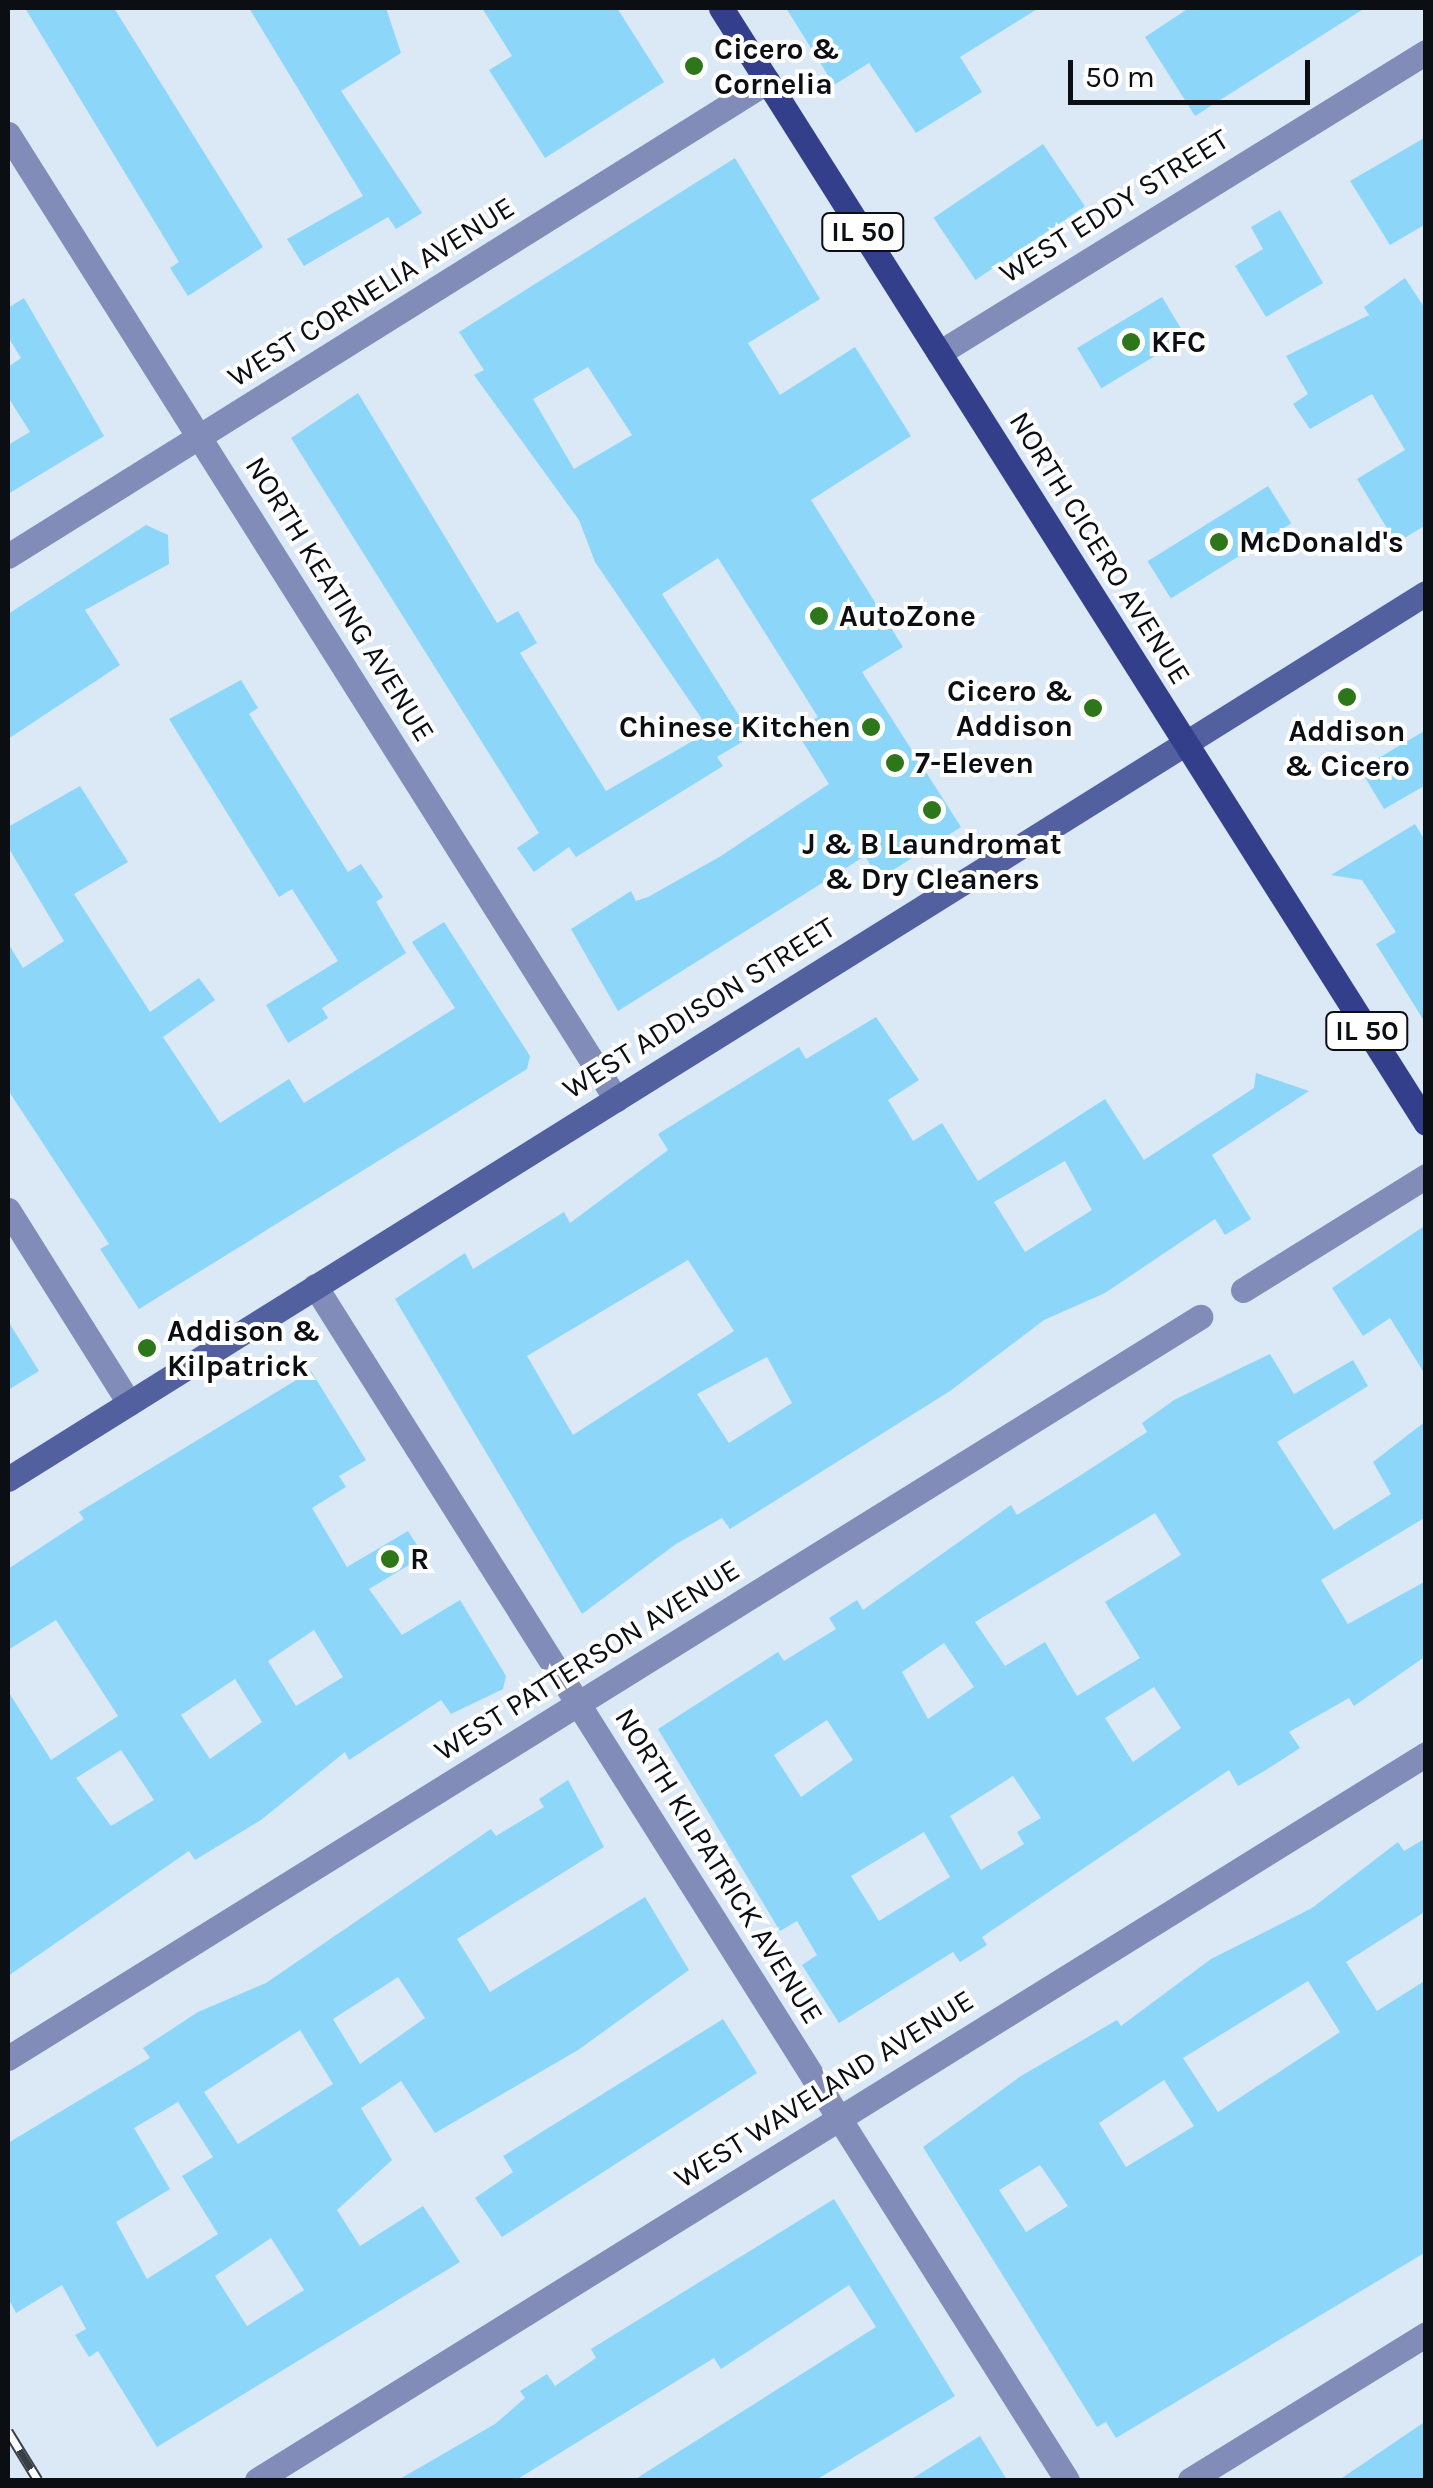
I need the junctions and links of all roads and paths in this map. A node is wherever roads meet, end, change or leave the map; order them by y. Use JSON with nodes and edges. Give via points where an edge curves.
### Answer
{"nodes":[{"id":1,"x":721,"y":8,"type":"edge"},
{"id":2,"x":1426,"y":52,"type":"edge"},
{"id":3,"x":768,"y":81,"type":"junction"},
{"id":4,"x":8,"y":134,"type":"edge"},
{"id":5,"x":939,"y":354,"type":"junction"},
{"id":6,"x":200,"y":438,"type":"junction"},
{"id":7,"x":8,"y":556,"type":"edge"},
{"id":8,"x":1426,"y":593,"type":"edge"},
{"id":9,"x":1185,"y":744,"type":"junction"},
{"id":10,"x":616,"y":1098,"type":"junction"},
{"id":11,"x":1426,"y":1123,"type":"edge"},
{"id":12,"x":1426,"y":1176,"type":"edge"},
{"id":13,"x":8,"y":1210,"type":"edge"},
{"id":14,"x":315,"y":1286,"type":"junction"},
{"id":15,"x":1243,"y":1290,"type":"dead end"},
{"id":16,"x":1200,"y":1317,"type":"dead end"},
{"id":17,"x":129,"y":1403,"type":"junction"},
{"id":18,"x":8,"y":1479,"type":"edge"},
{"id":19,"x":578,"y":1704,"type":"junction"},
{"id":20,"x":1426,"y":1754,"type":"edge"},
{"id":21,"x":8,"y":2058,"type":"edge"},
{"id":22,"x":839,"y":2118,"type":"junction"},
{"id":23,"x":1426,"y":2334,"type":"edge"},
{"id":24,"x":257,"y":2480,"type":"edge"},
{"id":25,"x":1067,"y":2480,"type":"edge"},
{"id":26,"x":1190,"y":2480,"type":"edge"}],
"edges":[{"from":1,"to":3,"type":"main road","name":"NORTH CICERO AVENUE","number":"IL 50"},
{"from":2,"to":5,"type":"street","name":"WEST EDDY STREET"},
{"from":3,"to":5,"type":"main road","name":"NORTH CICERO AVENUE","number":"IL 50"},
{"from":3,"to":6,"type":"street","name":"WEST CORNELIA AVENUE"},
{"from":4,"to":6,"type":"street","name":"NORTH KEATING AVENUE"},
{"from":5,"to":9,"type":"main road","name":"NORTH CICERO AVENUE","number":"IL 50"},
{"from":6,"to":7,"type":"street","name":"WEST CORNELIA AVENUE"},
{"from":6,"to":10,"type":"street","name":"NORTH KEATING AVENUE"},
{"from":8,"to":9,"type":"main road","name":"WEST ADDISON STREET"},
{"from":9,"to":10,"type":"main road","name":"WEST ADDISON STREET"},
{"from":9,"to":11,"type":"main road","name":"NORTH CICERO AVENUE","number":"IL 50"},
{"from":10,"to":14,"type":"main road","name":"WEST ADDISON STREET"},
{"from":12,"to":15,"type":"street"},
{"from":13,"to":17,"type":"street"},
{"from":14,"to":17,"type":"main road","name":"WEST ADDISON STREET"},
{"from":14,"to":19,"type":"street","name":"NORTH KILPATRICK AVENUE"},
{"from":16,"to":19,"type":"street","name":"WEST PATTERSON AVENUE"},
{"from":17,"to":18,"type":"main road","name":"WEST ADDISON STREET"},
{"from":19,"to":21,"type":"street","name":"WEST PATTERSON AVENUE"},
{"from":19,"to":22,"type":"street","name":"NORTH KILPATRICK AVENUE"},
{"from":20,"to":22,"type":"street","name":"WEST WAVELAND AVENUE"},
{"from":22,"to":24,"type":"street","name":"WEST WAVELAND AVENUE"},
{"from":22,"to":25,"type":"street","name":"NORTH KILPATRICK AVENUE"},
{"from":23,"to":26,"type":"street"}]}
